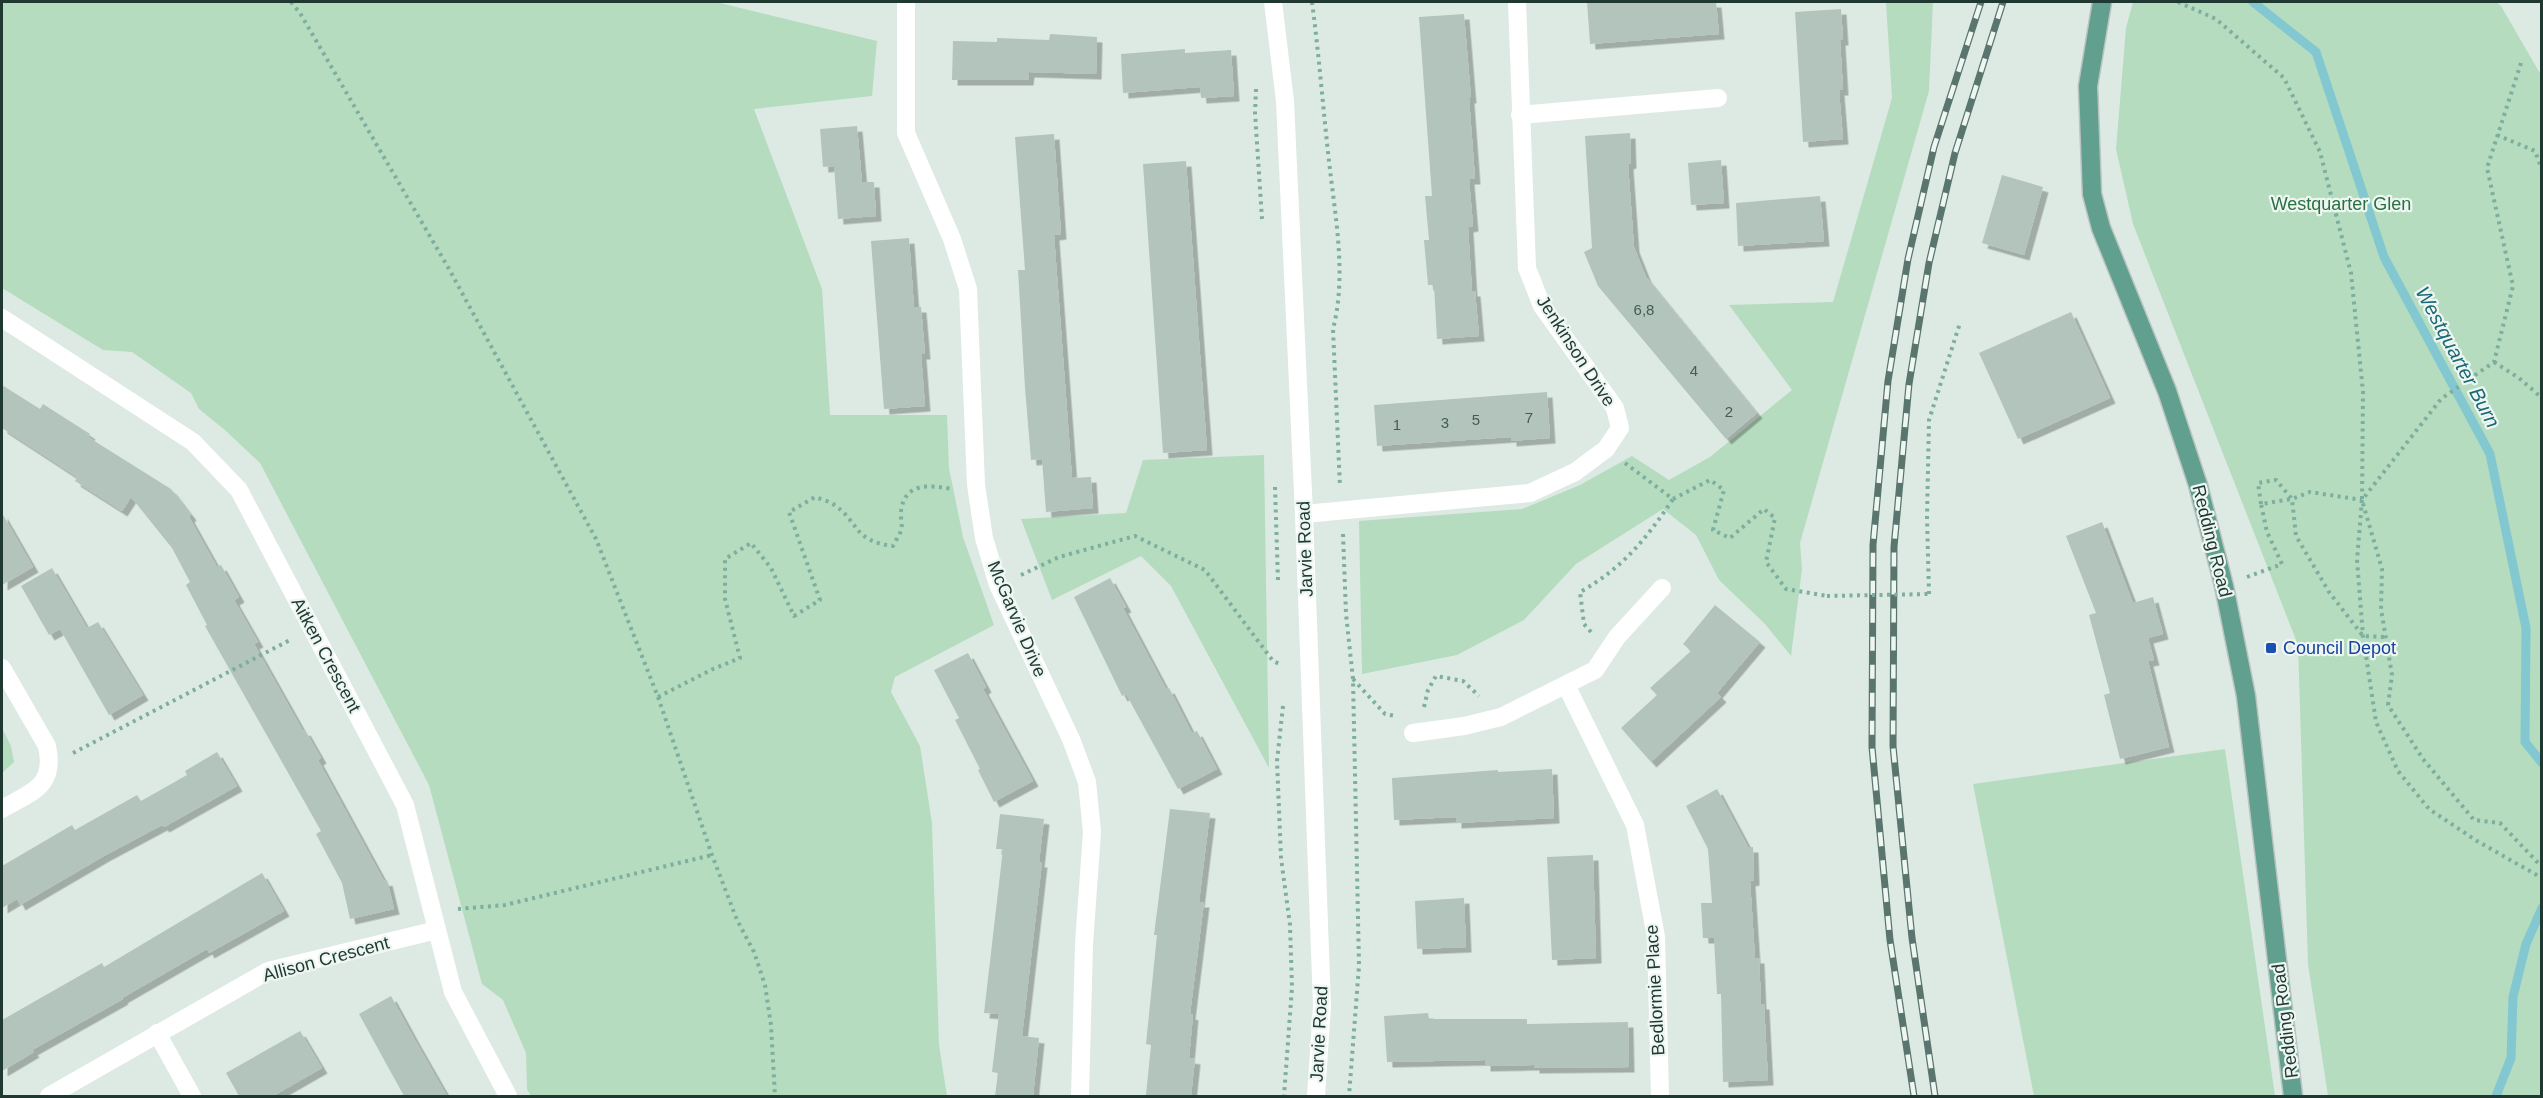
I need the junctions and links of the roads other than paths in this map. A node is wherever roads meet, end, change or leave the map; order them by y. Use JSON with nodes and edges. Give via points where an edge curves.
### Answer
{"nodes":[{"id":1,"x":906,"y":2,"type":"edge"},
{"id":2,"x":1273,"y":2,"type":"edge"},
{"id":3,"x":1517,"y":2,"type":"edge"},
{"id":4,"x":2102,"y":2,"type":"edge"},
{"id":5,"x":1718,"y":98,"type":"dead end"},
{"id":6,"x":1520,"y":115,"type":"junction"},
{"id":7,"x":2,"y":318,"type":"edge"},
{"id":8,"x":1304,"y":514,"type":"junction"},
{"id":9,"x":1662,"y":588,"type":"dead end"},
{"id":10,"x":2,"y":668,"type":"edge"},
{"id":11,"x":1566,"y":685,"type":"junction"},
{"id":12,"x":1413,"y":733,"type":"dead end"},
{"id":13,"x":2,"y":809,"type":"edge"},
{"id":14,"x":437,"y":930,"type":"junction"},
{"id":15,"x":157,"y":1033,"type":"junction"},
{"id":16,"x":49,"y":1096,"type":"edge"},
{"id":17,"x":192,"y":1096,"type":"edge"},
{"id":18,"x":508,"y":1096,"type":"edge"},
{"id":19,"x":1080,"y":1096,"type":"edge"},
{"id":20,"x":1316,"y":1096,"type":"edge"},
{"id":21,"x":1660,"y":1096,"type":"edge"},
{"id":22,"x":2293,"y":1096,"type":"edge"}],
"edges":[{"from":1,"to":19,"type":"street","name":"McGarvie Drive","via":[[906,133],[952,239],[968,289],[976,485],[984,538],[998,585],[1071,739],[1087,782],[1092,832]]},
{"from":2,"to":8,"type":"street","name":"Jarvie Road","via":[[1285,101]]},
{"from":3,"to":6,"type":"street","name":"Jenkinson Drive"},
{"from":4,"to":22,"type":"main road","name":"Redding Road","via":[[2088,86],[2092,194],[2101,228],[2167,391],[2198,485],[2224,585],[2246,696]]},
{"from":5,"to":6,"type":"street"},
{"from":6,"to":8,"type":"street","name":"Jenkinson Drive","via":[[1527,268],[1542,306],[1615,408],[1620,428],[1606,449],[1575,472],[1530,493]]},
{"from":7,"to":14,"type":"street","name":"Aitken Crescent","via":[[194,442],[239,490],[405,805]]},
{"from":8,"to":20,"type":"street","name":"Jarvie Road","via":[[1322,1006]]},
{"from":9,"to":11,"type":"street","via":[[1613,643],[1595,670]]},
{"from":10,"to":13,"type":"street","via":[[47,746],[50,760],[47,779]]},
{"from":11,"to":12,"type":"street","via":[[1501,717]]},
{"from":11,"to":21,"type":"street","name":"Bedlormie Place","via":[[1635,825],[1656,938]]},
{"from":14,"to":15,"type":"street","name":"Allison Crescent","via":[[268,971]]},
{"from":14,"to":18,"type":"street","name":"Aitken Crescent","via":[[453,992]]},
{"from":15,"to":16,"type":"street","name":"Allison Crescent"},
{"from":15,"to":17,"type":"street"}]}
